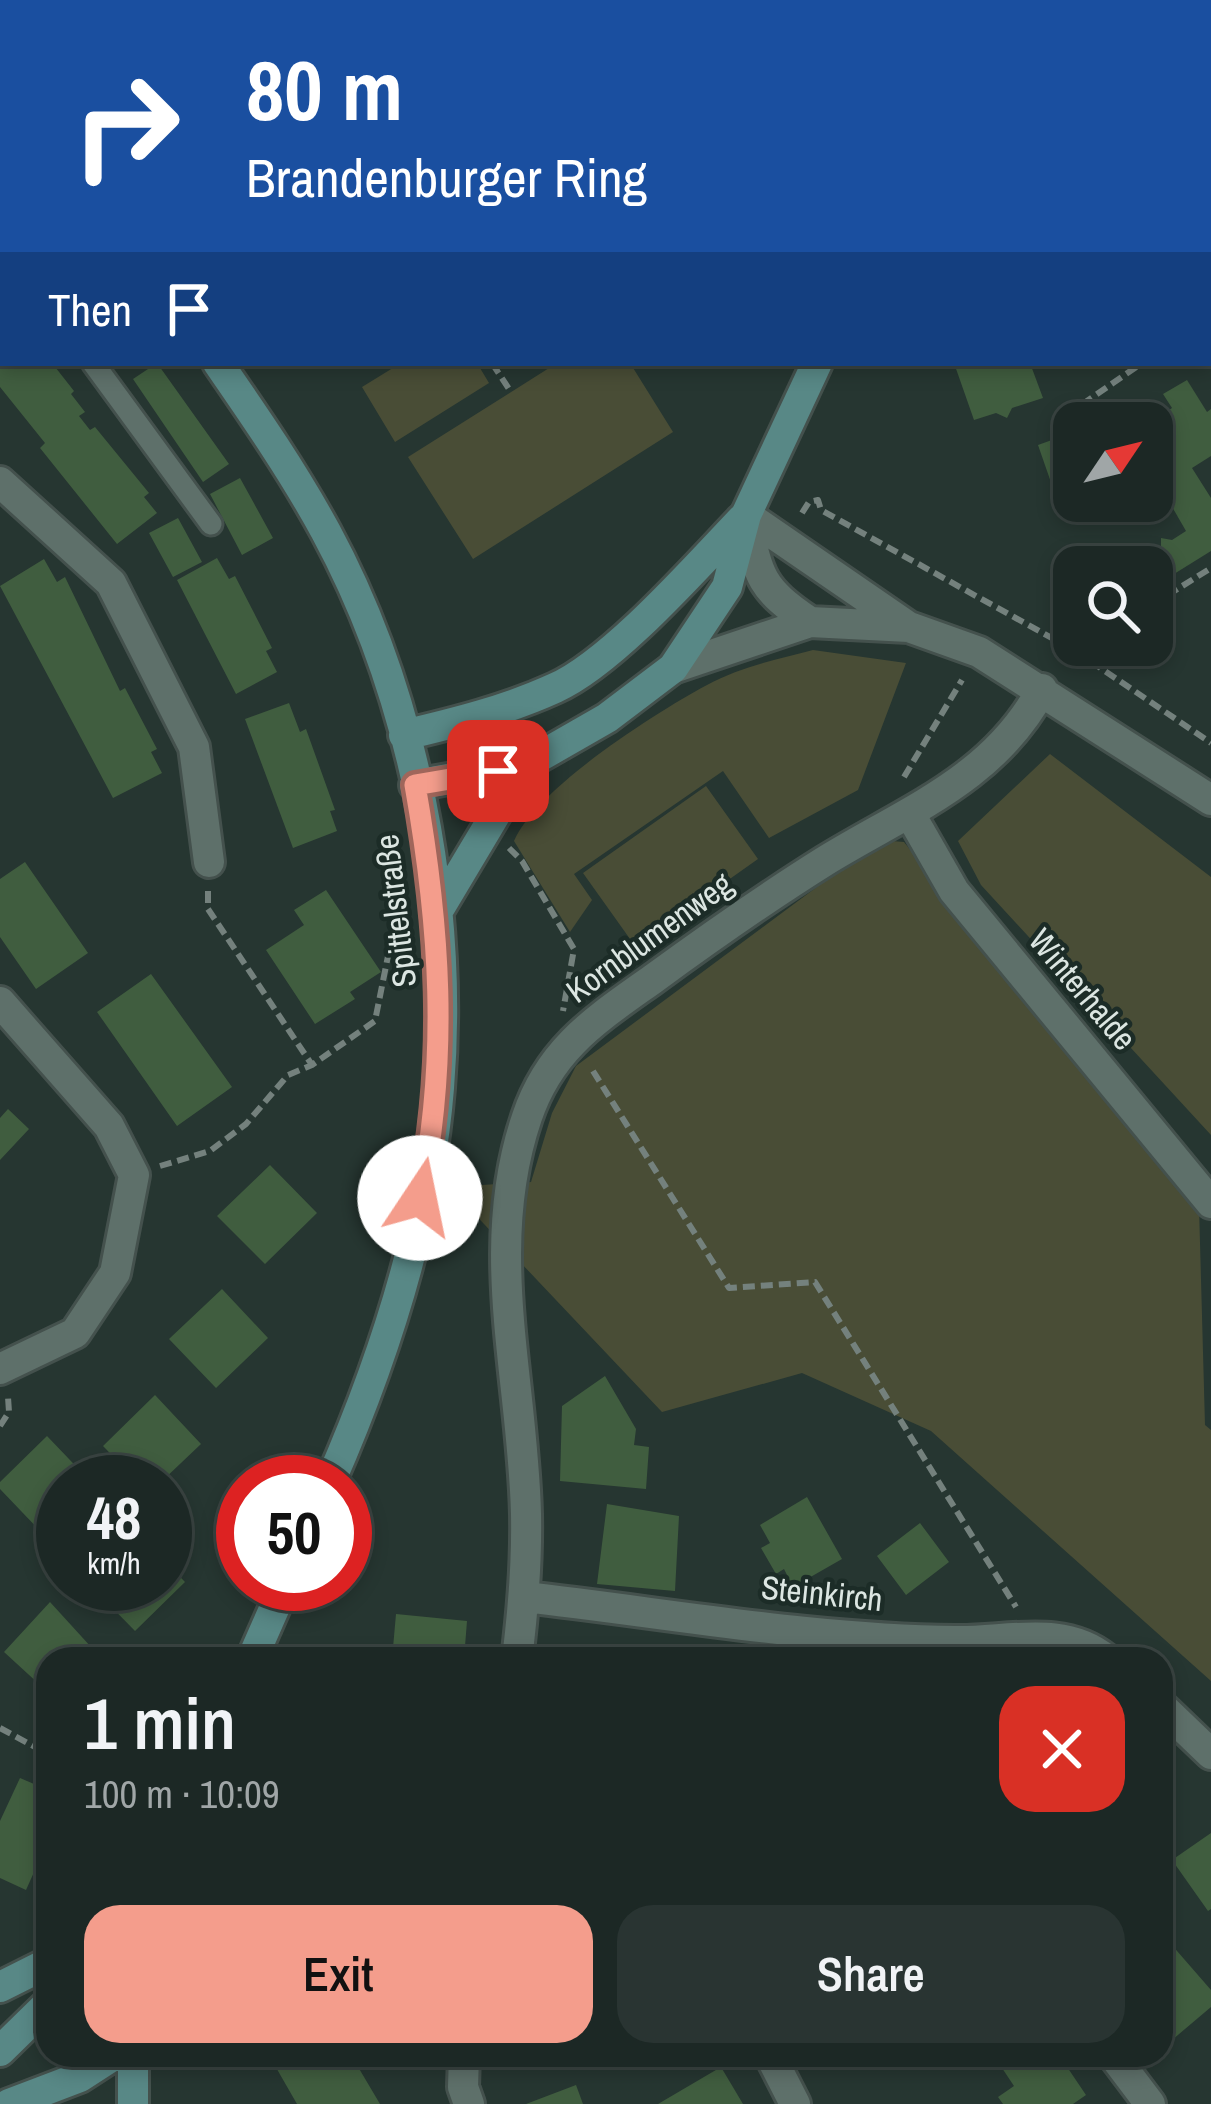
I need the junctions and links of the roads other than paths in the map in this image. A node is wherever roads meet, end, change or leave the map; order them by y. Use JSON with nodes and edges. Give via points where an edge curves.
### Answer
{"nodes":[{"id":1,"x":95,"y":366,"type":"edge"},
{"id":2,"x":220,"y":366,"type":"edge"},
{"id":3,"x":816,"y":366,"type":"edge"},
{"id":4,"x":0,"y":482,"type":"edge"},
{"id":5,"x":746,"y":515,"type":"junction"},
{"id":6,"x":211,"y":524,"type":"dead end"},
{"id":7,"x":810,"y":622,"type":"junction"},
{"id":8,"x":909,"y":627,"type":"junction"},
{"id":9,"x":673,"y":668,"type":"junction"},
{"id":10,"x":1042,"y":689,"type":"junction"},
{"id":11,"x":404,"y":735,"type":"junction"},
{"id":12,"x":525,"y":765,"type":"junction"},
{"id":13,"x":415,"y":785,"type":"junction"},
{"id":14,"x":1211,"y":800,"type":"edge"},
{"id":15,"x":910,"y":814,"type":"junction"},
{"id":16,"x":209,"y":862,"type":"road end"},
{"id":17,"x":435,"y":916,"type":"junction"},
{"id":18,"x":0,"y":1002,"type":"edge"},
{"id":19,"x":1211,"y":1203,"type":"edge"},
{"id":20,"x":0,"y":1370,"type":"edge"},
{"id":21,"x":341,"y":1455,"type":"edge"},
{"id":22,"x":525,"y":1597,"type":"junction"},
{"id":23,"x":273,"y":1611,"type":"edge"},
{"id":24,"x":257,"y":1647,"type":"edge"},
{"id":25,"x":519,"y":1647,"type":"edge"},
{"id":26,"x":1091,"y":1647,"type":"edge"},
{"id":27,"x":1173,"y":1718,"type":"edge"},
{"id":28,"x":1211,"y":1754,"type":"edge"},
{"id":29,"x":36,"y":1969,"type":"edge"},
{"id":30,"x":0,"y":1987,"type":"edge"},
{"id":31,"x":36,"y":2016,"type":"edge"},
{"id":32,"x":0,"y":2050,"type":"edge"},
{"id":33,"x":95,"y":2067,"type":"edge"},
{"id":34,"x":133,"y":2067,"type":"edge"},
{"id":35,"x":464,"y":2067,"type":"edge"},
{"id":36,"x":776,"y":2067,"type":"edge"},
{"id":37,"x":1122,"y":2067,"type":"edge"},
{"id":38,"x":9,"y":2104,"type":"edge"},
{"id":39,"x":133,"y":2104,"type":"edge"},
{"id":40,"x":469,"y":2104,"type":"edge"},
{"id":41,"x":795,"y":2104,"type":"edge"},
{"id":42,"x":1150,"y":2104,"type":"edge"}],
"edges":[{"from":1,"to":6,"type":"lane"},
{"from":2,"to":11,"type":"main road","name":"Spittelstraße","via":[[328,536]]},
{"from":3,"to":5,"type":"main road"},
{"from":4,"to":16,"type":"street","via":[[112,583],[194,747]]},
{"from":5,"to":7,"type":"street","via":[[770,595]]},
{"from":5,"to":8,"type":"street"},
{"from":5,"to":9,"type":"main road","via":[[728,587]]},
{"from":5,"to":11,"type":"main road","via":[[653,612],[560,686]]},
{"from":7,"to":8,"type":"street"},
{"from":7,"to":9,"type":"street"},
{"from":8,"to":10,"type":"street","via":[[979,652]]},
{"from":9,"to":12,"type":"main road"},
{"from":10,"to":14,"type":"street"},
{"from":10,"to":15,"type":"street","name":"Kornblumenweg","via":[[996,753]]},
{"from":11,"to":13,"type":"main road","name":"Spittelstraße"},
{"from":12,"to":13,"type":"main road"},
{"from":12,"to":17,"type":"main road"},
{"from":13,"to":17,"type":"main road","name":"Spittelstraße"},
{"from":15,"to":19,"type":"street","name":"Winterhalde","via":[[954,892]]},
{"from":15,"to":22,"type":"street","name":"Kornblumenweg","via":[[760,902],[572,1037],[528,1114],[502,1264],[526,1511]]},
{"from":17,"to":21,"type":"main road","name":"Spittelstraße","via":[[442,1002],[428,1160],[376,1370]]},
{"from":18,"to":20,"type":"street","via":[[109,1126],[134,1175],[115,1273],[75,1333]]},
{"from":22,"to":25,"type":"street","name":"Kornblumenweg"},
{"from":22,"to":26,"type":"street","name":"Steinkirch"},
{"from":23,"to":24,"type":"main road"},
{"from":27,"to":28,"type":"street"},
{"from":29,"to":30,"type":"main road"},
{"from":31,"to":32,"type":"main road"},
{"from":33,"to":38,"type":"main road"},
{"from":34,"to":39,"type":"main road"},
{"from":35,"to":40,"type":"street"},
{"from":36,"to":41,"type":"street"},
{"from":37,"to":42,"type":"street"}]}
